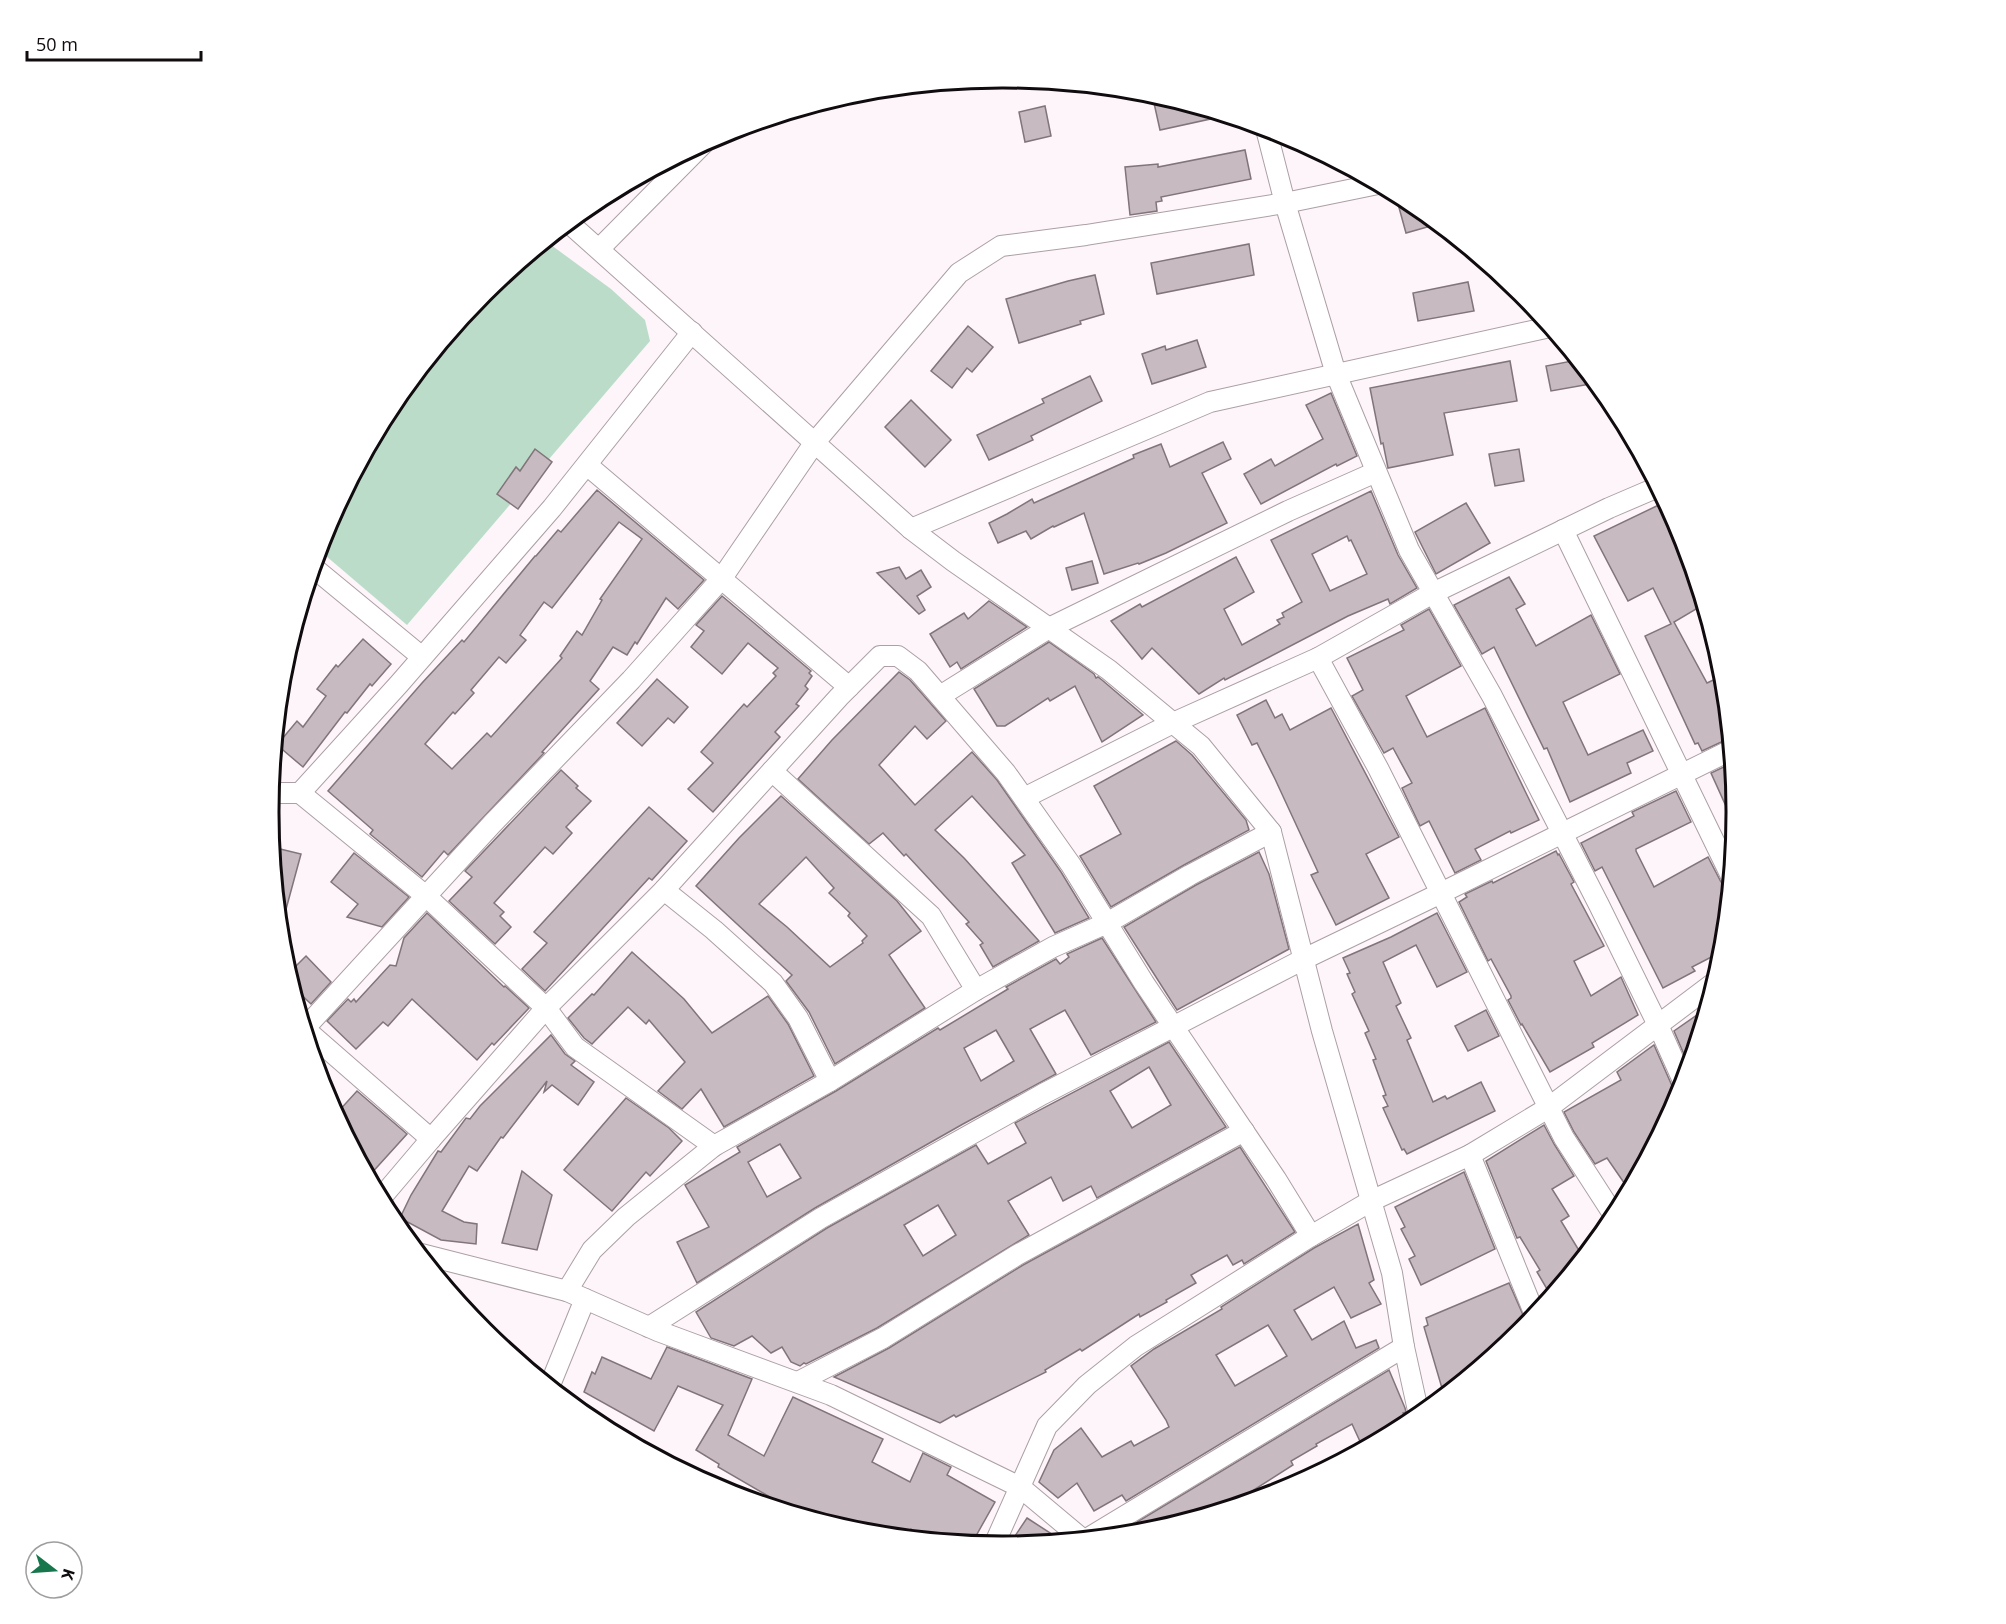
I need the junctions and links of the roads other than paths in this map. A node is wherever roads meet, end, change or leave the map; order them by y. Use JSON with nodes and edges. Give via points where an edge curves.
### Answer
{"nodes":[{"id":1,"x":1269,"y":140,"type":"edge"},
{"id":2,"x":685,"y":162,"type":"edge"},
{"id":3,"x":1367,"y":186,"type":"edge"},
{"id":4,"x":1285,"y":203,"type":"junction"},
{"id":5,"x":576,"y":228,"type":"edge"},
{"id":6,"x":599,"y":249,"type":"junction"},
{"id":7,"x":1541,"y":329,"type":"edge"},
{"id":8,"x":692,"y":332,"type":"junction"},
{"id":9,"x":1336,"y":374,"type":"junction"},
{"id":10,"x":815,"y":442,"type":"junction"},
{"id":11,"x":587,"y":465,"type":"junction"},
{"id":12,"x":1376,"y":472,"type":"junction"},
{"id":13,"x":1651,"y":490,"type":"edge"},
{"id":14,"x":911,"y":529,"type":"junction"},
{"id":15,"x":1563,"y":530,"type":"junction"},
{"id":16,"x":320,"y":573,"type":"edge"},
{"id":17,"x":722,"y":578,"type":"junction"},
{"id":18,"x":1433,"y":593,"type":"junction"},
{"id":19,"x":1049,"y":628,"type":"junction"},
{"id":20,"x":422,"y":657,"type":"junction"},
{"id":21,"x":1318,"y":658,"type":"junction"},
{"id":22,"x":849,"y":687,"type":"junction"},
{"id":23,"x":940,"y":696,"type":"junction"},
{"id":24,"x":1173,"y":723,"type":"junction"},
{"id":25,"x":1724,"y":753,"type":"edge"},
{"id":26,"x":772,"y":771,"type":"junction"},
{"id":27,"x":1682,"y":773,"type":"junction"},
{"id":28,"x":280,"y":793,"type":"edge"},
{"id":29,"x":300,"y":793,"type":"junction"},
{"id":30,"x":1024,"y":798,"type":"junction"},
{"id":31,"x":1271,"y":832,"type":"junction"},
{"id":32,"x":1562,"y":833,"type":"junction"},
{"id":33,"x":1725,"y":863,"type":"edge"},
{"id":34,"x":664,"y":890,"type":"junction"},
{"id":35,"x":1441,"y":893,"type":"junction"},
{"id":36,"x":426,"y":896,"type":"junction"},
{"id":37,"x":1107,"y":924,"type":"junction"},
{"id":38,"x":1304,"y":959,"type":"junction"},
{"id":39,"x":976,"y":990,"type":"junction"},
{"id":40,"x":1704,"y":990,"type":"edge"},
{"id":41,"x":546,"y":1008,"type":"junction"},
{"id":42,"x":311,"y":1023,"type":"edge"},
{"id":43,"x":1658,"y":1025,"type":"junction"},
{"id":44,"x":1174,"y":1026,"type":"junction"},
{"id":45,"x":316,"y":1038,"type":"edge"},
{"id":46,"x":1678,"y":1070,"type":"edge"},
{"id":47,"x":830,"y":1081,"type":"junction"},
{"id":48,"x":1548,"y":1108,"type":"junction"},
{"id":49,"x":1244,"y":1131,"type":"junction"},
{"id":50,"x":431,"y":1139,"type":"junction"},
{"id":51,"x":714,"y":1146,"type":"junction"},
{"id":52,"x":1470,"y":1155,"type":"junction"},
{"id":53,"x":387,"y":1191,"type":"edge"},
{"id":54,"x":1371,"y":1201,"type":"junction"},
{"id":55,"x":1609,"y":1207,"type":"edge"},
{"id":56,"x":1311,"y":1236,"type":"junction"},
{"id":57,"x":433,"y":1257,"type":"edge"},
{"id":58,"x":567,"y":1290,"type":"junction"},
{"id":59,"x":585,"y":1299,"type":"junction"},
{"id":60,"x":1531,"y":1306,"type":"edge"},
{"id":61,"x":649,"y":1327,"type":"junction"},
{"id":62,"x":1404,"y":1347,"type":"junction"},
{"id":63,"x":553,"y":1378,"type":"edge"},
{"id":64,"x":798,"y":1382,"type":"junction"},
{"id":65,"x":1417,"y":1405,"type":"edge"},
{"id":66,"x":1020,"y":1487,"type":"junction"},
{"id":67,"x":1105,"y":1528,"type":"edge"},
{"id":68,"x":1073,"y":1532,"type":"edge"},
{"id":69,"x":998,"y":1536,"type":"edge"}],
"edges":[{"from":1,"to":4,"type":"street"},
{"from":2,"to":6,"type":"street"},
{"from":3,"to":4,"type":"street"},
{"from":4,"to":9,"type":"street"},
{"from":4,"to":10,"type":"street","via":[[1000,246],[958,273]]},
{"from":5,"to":6,"type":"street"},
{"from":6,"to":8,"type":"street"},
{"from":7,"to":9,"type":"street"},
{"from":8,"to":10,"type":"street"},
{"from":8,"to":11,"type":"street"},
{"from":9,"to":12,"type":"street"},
{"from":9,"to":14,"type":"street","via":[[1210,402]]},
{"from":10,"to":14,"type":"street"},
{"from":10,"to":17,"type":"street"},
{"from":11,"to":17,"type":"street"},
{"from":11,"to":20,"type":"street"},
{"from":12,"to":18,"type":"street","via":[[1409,550]]},
{"from":12,"to":19,"type":"street"},
{"from":13,"to":15,"type":"street"},
{"from":14,"to":19,"type":"street"},
{"from":15,"to":18,"type":"street"},
{"from":15,"to":27,"type":"street"},
{"from":16,"to":20,"type":"street"},
{"from":17,"to":22,"type":"street"},
{"from":17,"to":36,"type":"street"},
{"from":18,"to":21,"type":"street"},
{"from":18,"to":32,"type":"street","via":[[1492,696]]},
{"from":19,"to":23,"type":"street"},
{"from":19,"to":24,"type":"street","via":[[1109,670]]},
{"from":20,"to":29,"type":"street"},
{"from":21,"to":24,"type":"street"},
{"from":21,"to":35,"type":"street"},
{"from":22,"to":23,"type":"street","via":[[880,656],[898,656]]},
{"from":22,"to":26,"type":"street"},
{"from":23,"to":30,"type":"street"},
{"from":24,"to":30,"type":"street"},
{"from":24,"to":31,"type":"street","via":[[1201,746]]},
{"from":25,"to":27,"type":"street"},
{"from":26,"to":34,"type":"street"},
{"from":26,"to":39,"type":"street","via":[[931,916]]},
{"from":27,"to":32,"type":"street"},
{"from":27,"to":33,"type":"street"},
{"from":28,"to":29,"type":"street"},
{"from":29,"to":36,"type":"street"},
{"from":30,"to":37,"type":"street"},
{"from":31,"to":37,"type":"street"},
{"from":31,"to":38,"type":"street"},
{"from":32,"to":35,"type":"street"},
{"from":32,"to":43,"type":"street"},
{"from":34,"to":41,"type":"street"},
{"from":34,"to":47,"type":"street","via":[[773,983],[798,1018]]},
{"from":35,"to":38,"type":"street"},
{"from":35,"to":48,"type":"street"},
{"from":36,"to":41,"type":"street"},
{"from":36,"to":42,"type":"street"},
{"from":37,"to":39,"type":"street","via":[[1053,947]]},
{"from":37,"to":44,"type":"street"},
{"from":38,"to":44,"type":"street"},
{"from":38,"to":54,"type":"street"},
{"from":39,"to":47,"type":"street"},
{"from":40,"to":43,"type":"street"},
{"from":41,"to":50,"type":"street"},
{"from":41,"to":51,"type":"street","via":[[575,1047]]},
{"from":43,"to":46,"type":"street"},
{"from":43,"to":48,"type":"street"},
{"from":44,"to":49,"type":"street"},
{"from":44,"to":61,"type":"street","via":[[821,1218]]},
{"from":45,"to":50,"type":"street"},
{"from":47,"to":51,"type":"street"},
{"from":48,"to":52,"type":"street"},
{"from":48,"to":55,"type":"street"},
{"from":49,"to":56,"type":"street"},
{"from":49,"to":64,"type":"street","via":[[1017,1255],[883,1338]]},
{"from":50,"to":53,"type":"street"},
{"from":51,"to":58,"type":"street","via":[[626,1217],[592,1250]]},
{"from":52,"to":54,"type":"street"},
{"from":52,"to":60,"type":"street"},
{"from":54,"to":56,"type":"street"},
{"from":54,"to":62,"type":"street","via":[[1392,1273]]},
{"from":56,"to":66,"type":"street","via":[[1136,1346],[1087,1385],[1047,1426]]},
{"from":57,"to":58,"type":"street"},
{"from":58,"to":59,"type":"street"},
{"from":59,"to":61,"type":"street"},
{"from":59,"to":63,"type":"street"},
{"from":61,"to":64,"type":"street"},
{"from":62,"to":65,"type":"street"},
{"from":62,"to":67,"type":"street"},
{"from":64,"to":66,"type":"street"},
{"from":66,"to":68,"type":"street"},
{"from":66,"to":69,"type":"street"}]}
